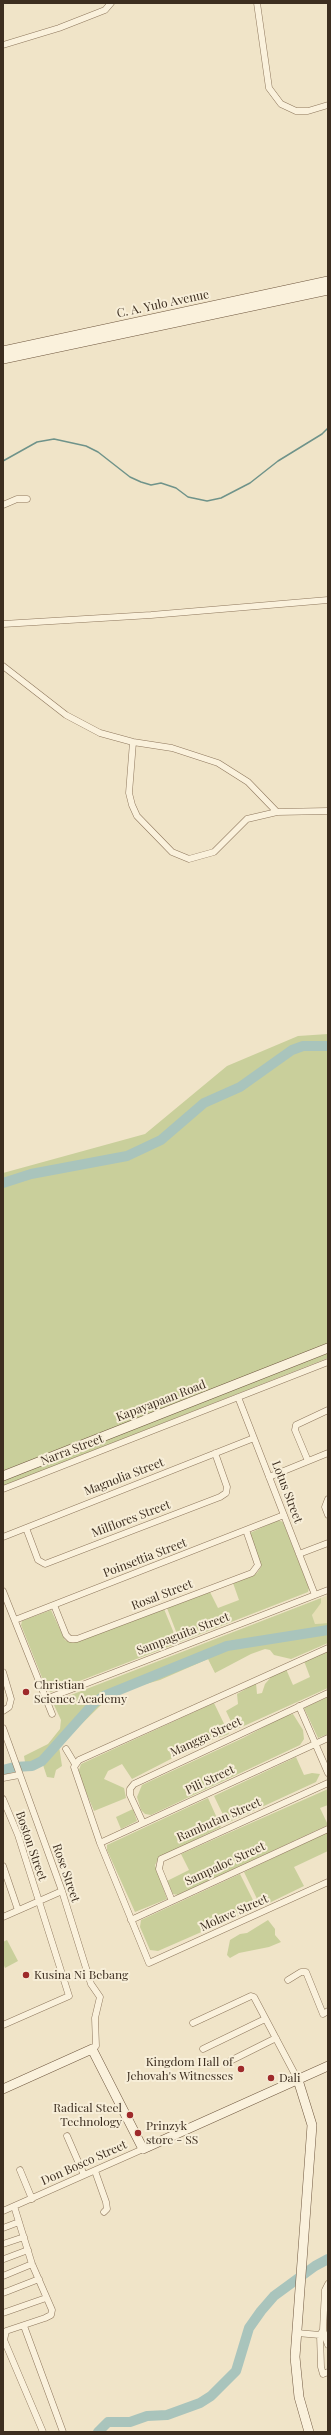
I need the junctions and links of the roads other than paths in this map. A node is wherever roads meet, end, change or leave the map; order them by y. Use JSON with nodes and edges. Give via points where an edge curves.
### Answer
{"nodes":[{"id":1,"x":111,"y":3,"type":"edge"},
{"id":2,"x":257,"y":3,"type":"edge"},
{"id":3,"x":3,"y":45,"type":"edge"},
{"id":4,"x":328,"y":105,"type":"edge"},
{"id":5,"x":328,"y":281,"type":"edge"},
{"id":6,"x":328,"y":290,"type":"edge"},
{"id":7,"x":34,"y":348,"type":"junction"},
{"id":8,"x":3,"y":351,"type":"edge"},
{"id":9,"x":3,"y":359,"type":"edge"},
{"id":10,"x":27,"y":499,"type":"dead end"},
{"id":11,"x":3,"y":505,"type":"edge"},
{"id":12,"x":328,"y":600,"type":"edge"},
{"id":13,"x":3,"y":624,"type":"edge"},
{"id":14,"x":3,"y":666,"type":"edge"},
{"id":15,"x":133,"y":742,"type":"junction"},
{"id":16,"x":328,"y":811,"type":"edge"},
{"id":17,"x":277,"y":812,"type":"junction"},
{"id":18,"x":328,"y":1348,"type":"edge"},
{"id":19,"x":328,"y":1362,"type":"edge"},
{"id":20,"x":238,"y":1397,"type":"junction"},
{"id":21,"x":328,"y":1410,"type":"edge"},
{"id":22,"x":254,"y":1438,"type":"junction"},
{"id":23,"x":215,"y":1453,"type":"junction"},
{"id":24,"x":328,"y":1454,"type":"edge"},
{"id":25,"x":308,"y":1461,"type":"junction"},
{"id":26,"x":3,"y":1476,"type":"edge"},
{"id":27,"x":269,"y":1477,"type":"junction"},
{"id":28,"x":3,"y":1489,"type":"edge"},
{"id":29,"x":328,"y":1500,"type":"edge"},
{"id":30,"x":284,"y":1515,"type":"junction"},
{"id":31,"x":328,"y":1515,"type":"edge"},
{"id":32,"x":26,"y":1528,"type":"junction"},
{"id":33,"x":246,"y":1530,"type":"junction"},
{"id":34,"x":3,"y":1537,"type":"edge"},
{"id":35,"x":328,"y":1543,"type":"edge"},
{"id":36,"x":299,"y":1554,"type":"junction"},
{"id":37,"x":328,"y":1590,"type":"edge"},
{"id":38,"x":3,"y":1591,"type":"edge"},
{"id":39,"x":316,"y":1595,"type":"junction"},
{"id":40,"x":54,"y":1605,"type":"junction"},
{"id":41,"x":15,"y":1620,"type":"junction"},
{"id":42,"x":328,"y":1648,"type":"edge"},
{"id":43,"x":3,"y":1672,"type":"edge"},
{"id":44,"x":328,"y":1693,"type":"edge"},
{"id":45,"x":46,"y":1699,"type":"junction"},
{"id":46,"x":299,"y":1706,"type":"junction"},
{"id":47,"x":3,"y":1711,"type":"edge"},
{"id":48,"x":52,"y":1714,"type":"dead end"},
{"id":49,"x":3,"y":1728,"type":"edge"},
{"id":50,"x":328,"y":1738,"type":"edge"},
{"id":51,"x":315,"y":1744,"type":"junction"},
{"id":52,"x":66,"y":1749,"type":"dead end"},
{"id":53,"x":75,"y":1764,"type":"junction"},
{"id":54,"x":18,"y":1772,"type":"junction"},
{"id":55,"x":328,"y":1773,"type":"edge"},
{"id":56,"x":3,"y":1778,"type":"edge"},
{"id":57,"x":328,"y":1783,"type":"edge"},
{"id":58,"x":3,"y":1799,"type":"edge"},
{"id":59,"x":143,"y":1823,"type":"junction"},
{"id":60,"x":328,"y":1829,"type":"edge"},
{"id":61,"x":100,"y":1843,"type":"junction"},
{"id":62,"x":3,"y":1866,"type":"edge"},
{"id":63,"x":328,"y":1882,"type":"edge"},
{"id":64,"x":62,"y":1891,"type":"junction"},
{"id":65,"x":38,"y":1901,"type":"junction"},
{"id":66,"x":172,"y":1901,"type":"junction"},
{"id":67,"x":18,"y":1910,"type":"junction"},
{"id":68,"x":3,"y":1917,"type":"edge"},
{"id":69,"x":131,"y":1920,"type":"junction"},
{"id":70,"x":288,"y":1980,"type":"dead end"},
{"id":71,"x":328,"y":2011,"type":"edge"},
{"id":72,"x":265,"y":2019,"type":"junction"},
{"id":73,"x":193,"y":2022,"type":"dead end"},
{"id":74,"x":3,"y":2026,"type":"edge"},
{"id":75,"x":276,"y":2038,"type":"junction"},
{"id":76,"x":203,"y":2049,"type":"dead end"},
{"id":77,"x":92,"y":2050,"type":"junction"},
{"id":78,"x":230,"y":2061,"type":"dead end"},
{"id":79,"x":328,"y":2066,"type":"edge"},
{"id":80,"x":298,"y":2080,"type":"junction"},
{"id":81,"x":3,"y":2089,"type":"edge"},
{"id":82,"x":67,"y":2136,"type":"dead end"},
{"id":83,"x":143,"y":2149,"type":"junction"},
{"id":84,"x":20,"y":2170,"type":"dead end"},
{"id":85,"x":95,"y":2171,"type":"junction"},
{"id":86,"x":84,"y":2175,"type":"junction"},
{"id":87,"x":32,"y":2199,"type":"junction"},
{"id":88,"x":14,"y":2206,"type":"junction"},
{"id":89,"x":3,"y":2211,"type":"edge"},
{"id":90,"x":104,"y":2212,"type":"dead end"},
{"id":91,"x":19,"y":2222,"type":"junction"},
{"id":92,"x":3,"y":2228,"type":"edge"},
{"id":93,"x":24,"y":2238,"type":"junction"},
{"id":94,"x":3,"y":2244,"type":"edge"},
{"id":95,"x":28,"y":2250,"type":"junction"},
{"id":96,"x":4,"y":2259,"type":"dead end"},
{"id":97,"x":32,"y":2264,"type":"junction"},
{"id":98,"x":3,"y":2276,"type":"edge"},
{"id":99,"x":39,"y":2279,"type":"junction"},
{"id":100,"x":328,"y":2284,"type":"edge"},
{"id":101,"x":3,"y":2293,"type":"edge"},
{"id":102,"x":46,"y":2298,"type":"junction"},
{"id":103,"x":3,"y":2313,"type":"edge"},
{"id":104,"x":24,"y":2326,"type":"junction"},
{"id":105,"x":322,"y":2332,"type":"junction"},
{"id":106,"x":297,"y":2333,"type":"junction"},
{"id":107,"x":328,"y":2344,"type":"edge"},
{"id":108,"x":328,"y":2372,"type":"edge"},
{"id":109,"x":42,"y":2432,"type":"edge"},
{"id":110,"x":63,"y":2432,"type":"edge"},
{"id":111,"x":309,"y":2432,"type":"edge"}],
"edges":[{"from":1,"to":3,"type":"street","via":[[105,10],[59,28]]},
{"from":2,"to":4,"type":"street","via":[[269,88],[281,104],[296,112]]},
{"from":5,"to":7,"type":"street","name":"C. A. Yulo Avenue"},
{"from":6,"to":7,"type":"street","name":"C. A. Yulo Avenue"},
{"from":7,"to":8,"type":"street","name":"C. A. Yulo Avenue"},
{"from":7,"to":9,"type":"street","name":"C. A. Yulo Avenue"},
{"from":10,"to":11,"type":"street","via":[[17,499]]},
{"from":12,"to":13,"type":"street","via":[[151,616]]},
{"from":14,"to":15,"type":"street","via":[[66,715],[100,733]]},
{"from":15,"to":17,"type":"street","via":[[172,748],[218,763],[248,782]]},
{"from":15,"to":17,"type":"street","via":[[129,793],[132,805],[136,816],[172,852],[189,859],[214,852],[247,819]]},
{"from":16,"to":17,"type":"street"},
{"from":18,"to":26,"type":"street","name":"Kapayapaan Road"},
{"from":19,"to":20,"type":"street","name":"Narra Street"},
{"from":20,"to":22,"type":"street","name":"Lotus Street"},
{"from":20,"to":28,"type":"street","name":"Narra Street"},
{"from":21,"to":25,"type":"street","via":[[296,1425],[295,1430]]},
{"from":22,"to":23,"type":"street","name":"Magnolia Street"},
{"from":22,"to":27,"type":"street","name":"Lotus Street"},
{"from":23,"to":32,"type":"street","name":"Magnolia Street"},
{"from":23,"to":32,"type":"street","name":"Milflores Street","via":[[227,1487],[226,1493],[220,1496],[45,1564],[38,1560]]},
{"from":24,"to":25,"type":"street"},
{"from":25,"to":27,"type":"street"},
{"from":27,"to":30,"type":"street","name":"Lotus Street"},
{"from":29,"to":31,"type":"street","via":[[325,1507]]},
{"from":30,"to":33,"type":"street","name":"Poinsettia Street"},
{"from":30,"to":36,"type":"street","name":"Lotus Street"},
{"from":32,"to":34,"type":"street","name":"Magnolia Street"},
{"from":33,"to":40,"type":"street","name":"Poinsettia Street"},
{"from":33,"to":40,"type":"street","name":"Rosal Street","via":[[258,1565],[252,1573],[77,1639],[70,1639],[66,1635]]},
{"from":35,"to":36,"type":"street"},
{"from":36,"to":39,"type":"street","name":"Lotus Street"},
{"from":37,"to":39,"type":"street","name":"Sampaguita Street"},
{"from":38,"to":41,"type":"street"},
{"from":39,"to":45,"type":"street","name":"Sampaguita Street"},
{"from":40,"to":41,"type":"street","name":"Poinsettia Street"},
{"from":41,"to":45,"type":"street"},
{"from":42,"to":53,"type":"street"},
{"from":43,"to":47,"type":"street","via":[[10,1701],[8,1708]]},
{"from":44,"to":46,"type":"street","name":"Mangga Street"},
{"from":45,"to":48,"type":"street"},
{"from":46,"to":51,"type":"street"},
{"from":46,"to":59,"type":"street","name":"Mangga Street","via":[[134,1784],[130,1789],[130,1795]]},
{"from":49,"to":54,"type":"street","name":"Rose Street"},
{"from":50,"to":51,"type":"street","name":"Pili Street"},
{"from":51,"to":55,"type":"street"},
{"from":51,"to":59,"type":"street","name":"Pili Street"},
{"from":52,"to":53,"type":"street"},
{"from":53,"to":61,"type":"street","via":[[74,1774]]},
{"from":54,"to":56,"type":"street"},
{"from":54,"to":64,"type":"street","name":"Rose Street"},
{"from":57,"to":66,"type":"street","name":"Rambutan Street","via":[[161,1859],[159,1869]]},
{"from":58,"to":65,"type":"street","name":"Boston Street","via":[[18,1835]]},
{"from":59,"to":61,"type":"street","name":"Pili Street"},
{"from":60,"to":66,"type":"street","name":"Sampaloc Street"},
{"from":61,"to":69,"type":"street"},
{"from":62,"to":67,"type":"street"},
{"from":63,"to":69,"type":"street","name":"Molave Street","via":[[148,1963]]},
{"from":64,"to":65,"type":"street"},
{"from":64,"to":77,"type":"street","name":"Rose Street","via":[[92,1984],[100,1997],[95,2018],[96,2046]]},
{"from":65,"to":67,"type":"street"},
{"from":65,"to":74,"type":"street","name":"Boston Street","via":[[70,1996]]},
{"from":66,"to":69,"type":"street","name":"Sampaloc Street"},
{"from":67,"to":68,"type":"street"},
{"from":70,"to":71,"type":"street","via":[[306,1972],[323,2014]]},
{"from":72,"to":73,"type":"street","via":[[254,1997],[248,1996]]},
{"from":72,"to":75,"type":"street"},
{"from":72,"to":76,"type":"street"},
{"from":75,"to":78,"type":"street"},
{"from":75,"to":80,"type":"street"},
{"from":77,"to":81,"type":"street"},
{"from":77,"to":83,"type":"street"},
{"from":79,"to":80,"type":"street","name":"Don Bosco Street"},
{"from":80,"to":83,"type":"street","name":"Don Bosco Street"},
{"from":80,"to":106,"type":"street","via":[[312,2125]]},
{"from":82,"to":86,"type":"street"},
{"from":83,"to":85,"type":"street","name":"Don Bosco Street"},
{"from":84,"to":87,"type":"street"},
{"from":85,"to":86,"type":"street","name":"Don Bosco Street"},
{"from":85,"to":90,"type":"street","via":[[106,2202],[107,2208]]},
{"from":86,"to":87,"type":"street","name":"Don Bosco Street"},
{"from":87,"to":88,"type":"street","name":"Don Bosco Street"},
{"from":88,"to":89,"type":"street","name":"Don Bosco Street"},
{"from":88,"to":91,"type":"street"},
{"from":91,"to":92,"type":"street"},
{"from":91,"to":93,"type":"street"},
{"from":93,"to":94,"type":"street"},
{"from":93,"to":95,"type":"street"},
{"from":95,"to":96,"type":"street"},
{"from":95,"to":97,"type":"street"},
{"from":97,"to":98,"type":"street"},
{"from":97,"to":99,"type":"street"},
{"from":99,"to":101,"type":"street"},
{"from":99,"to":102,"type":"street"},
{"from":100,"to":105,"type":"street","via":[[325,2290]]},
{"from":102,"to":103,"type":"street"},
{"from":102,"to":104,"type":"street","via":[[52,2310],[51,2315]]},
{"from":104,"to":109,"type":"street","via":[[6,2331],[4,2340]]},
{"from":104,"to":110,"type":"street"},
{"from":105,"to":106,"type":"street"},
{"from":105,"to":107,"type":"street"},
{"from":105,"to":108,"type":"street","via":[[321,2367],[323,2374]]},
{"from":106,"to":111,"type":"street","via":[[297,2380]]}]}
